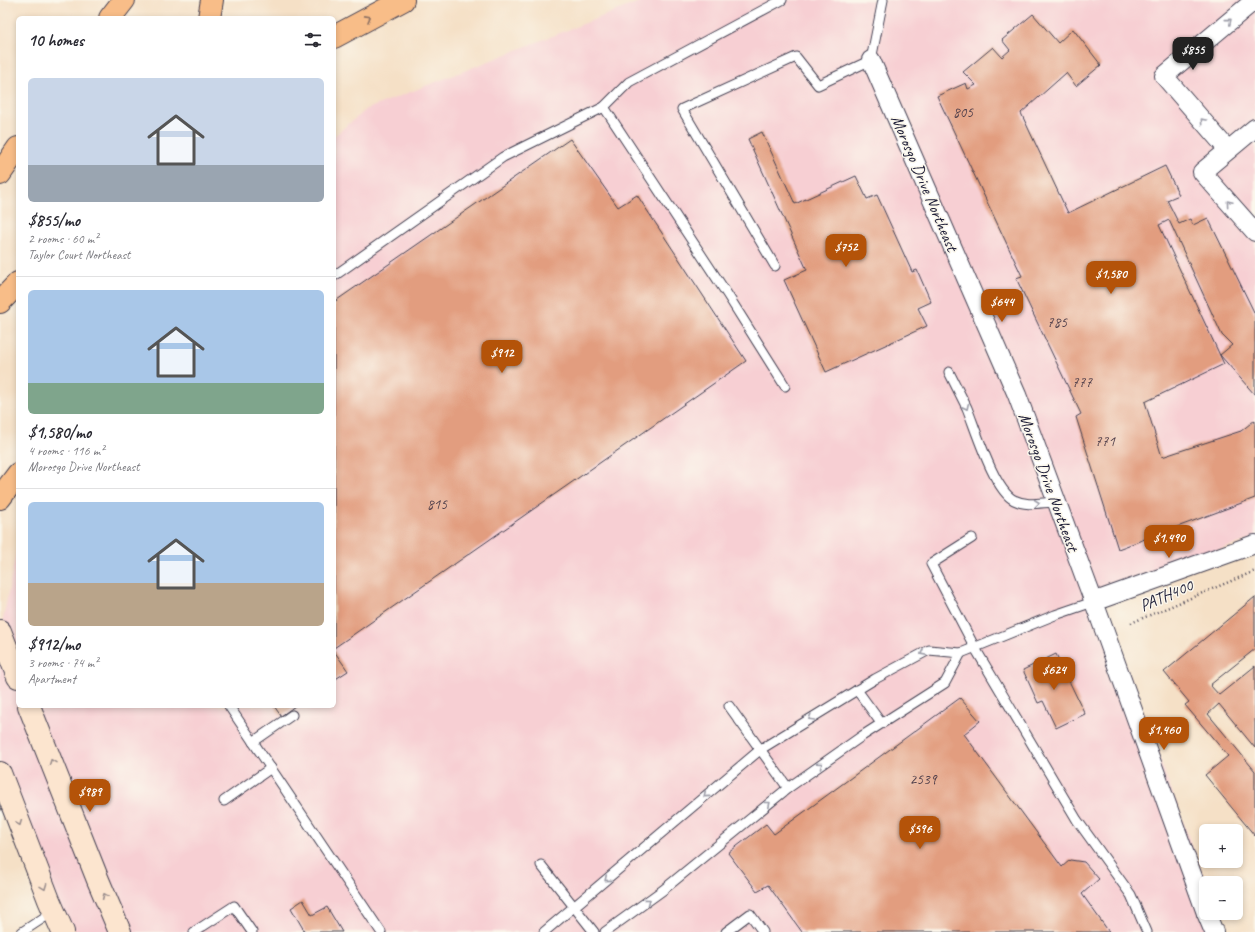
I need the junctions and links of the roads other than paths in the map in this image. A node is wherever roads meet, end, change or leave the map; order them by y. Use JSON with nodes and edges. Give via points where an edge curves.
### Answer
{"nodes":[{"id":1,"x":124,"y":0,"type":"edge"},
{"id":2,"x":212,"y":0,"type":"edge"},
{"id":3,"x":403,"y":0,"type":"edge"},
{"id":4,"x":782,"y":0,"type":"edge"},
{"id":5,"x":883,"y":0,"type":"edge"},
{"id":6,"x":1255,"y":0,"type":"edge"},
{"id":7,"x":112,"y":16,"type":"edge"},
{"id":8,"x":209,"y":16,"type":"edge"},
{"id":9,"x":336,"y":36,"type":"edge"},
{"id":10,"x":872,"y":60,"type":"junction"},
{"id":11,"x":604,"y":107,"type":"junction"},
{"id":12,"x":1255,"y":128,"type":"edge"},
{"id":13,"x":1228,"y":150,"type":"junction"},
{"id":14,"x":16,"y":151,"type":"edge"},
{"id":15,"x":0,"y":174,"type":"edge"},
{"id":16,"x":1255,"y":232,"type":"edge"},
{"id":17,"x":775,"y":266,"type":"dead end"},
{"id":18,"x":336,"y":275,"type":"edge"},
{"id":19,"x":16,"y":285,"type":"edge"},
{"id":20,"x":0,"y":302,"type":"edge"},
{"id":21,"x":948,"y":372,"type":"dead end"},
{"id":22,"x":785,"y":386,"type":"dead end"},
{"id":23,"x":16,"y":477,"type":"edge"},
{"id":24,"x":0,"y":498,"type":"edge"},
{"id":25,"x":1057,"y":502,"type":"junction"},
{"id":26,"x":972,"y":538,"type":"dead end"},
{"id":27,"x":1255,"y":544,"type":"edge"},
{"id":28,"x":1093,"y":602,"type":"junction"},
{"id":29,"x":0,"y":631,"type":"edge"},
{"id":30,"x":975,"y":648,"type":"junction"},
{"id":31,"x":961,"y":653,"type":"junction"},
{"id":32,"x":16,"y":671,"type":"edge"},
{"id":33,"x":857,"y":690,"type":"junction"},
{"id":34,"x":729,"y":706,"type":"dead end"},
{"id":35,"x":31,"y":708,"type":"edge"},
{"id":36,"x":230,"y":708,"type":"edge"},
{"id":37,"x":292,"y":715,"type":"dead end"},
{"id":38,"x":881,"y":724,"type":"junction"},
{"id":39,"x":254,"y":742,"type":"junction"},
{"id":40,"x":761,"y":749,"type":"junction"},
{"id":41,"x":271,"y":768,"type":"junction"},
{"id":42,"x":0,"y":773,"type":"edge"},
{"id":43,"x":788,"y":788,"type":"junction"},
{"id":44,"x":224,"y":801,"type":"dead end"},
{"id":45,"x":541,"y":864,"type":"dead end"},
{"id":46,"x":1199,"y":894,"type":"edge"},
{"id":47,"x":574,"y":907,"type":"junction"},
{"id":48,"x":54,"y":911,"type":"junction"},
{"id":49,"x":1209,"y":920,"type":"edge"},
{"id":50,"x":22,"y":932,"type":"edge"},
{"id":51,"x":63,"y":932,"type":"edge"},
{"id":52,"x":120,"y":932,"type":"edge"},
{"id":53,"x":194,"y":932,"type":"edge"},
{"id":54,"x":252,"y":932,"type":"edge"},
{"id":55,"x":381,"y":932,"type":"edge"},
{"id":56,"x":544,"y":932,"type":"edge"},
{"id":57,"x":594,"y":932,"type":"edge"},
{"id":58,"x":605,"y":932,"type":"edge"},
{"id":59,"x":726,"y":932,"type":"edge"},
{"id":60,"x":763,"y":932,"type":"edge"},
{"id":61,"x":1147,"y":932,"type":"edge"},
{"id":62,"x":1214,"y":932,"type":"edge"}],
"edges":[{"from":1,"to":7,"type":"highway"},
{"from":2,"to":8,"type":"highway"},
{"from":9,"to":3,"type":"highway","one_way":true},
{"from":4,"to":11,"type":"lane","via":[[629,82]]},
{"from":5,"to":10,"type":"lane"},
{"from":13,"to":6,"type":"street","one_way":true,"via":[[1164,76]]},
{"from":10,"to":17,"type":"lane","via":[[818,85],[796,57],[682,109]]},
{"from":10,"to":25,"type":"street","name":"Morosgo Drive Northeast","via":[[1017,395]]},
{"from":11,"to":18,"type":"lane","via":[[503,157]]},
{"from":11,"to":22,"type":"lane"},
{"from":12,"to":13,"type":"street"},
{"from":16,"to":13,"type":"street","one_way":true,"via":[[1202,172]]},
{"from":14,"to":15,"type":"highway"},
{"from":19,"to":20,"type":"highway"},
{"from":21,"to":25,"type":"lane","one_way":true,"via":[[1003,490],[1021,503]]},
{"from":23,"to":24,"type":"highway"},
{"from":25,"to":28,"type":"street","name":"Morosgo Drive Northeast"},
{"from":26,"to":30,"type":"lane","via":[[931,564]]},
{"from":27,"to":28,"type":"street"},
{"from":28,"to":30,"type":"lane"},
{"from":28,"to":46,"type":"street","name":"Morosgo Drive Northeast"},
{"from":29,"to":32,"type":"main road"},
{"from":30,"to":31,"type":"lane"},
{"from":30,"to":61,"type":"lane","via":[[1077,820],[1131,895]]},
{"from":31,"to":33,"type":"lane","one_way":true,"via":[[929,650]]},
{"from":31,"to":38,"type":"lane","via":[[945,682]]},
{"from":33,"to":38,"type":"lane"},
{"from":33,"to":40,"type":"lane","one_way":true},
{"from":34,"to":40,"type":"lane"},
{"from":52,"to":35,"type":"main road","one_way":true},
{"from":36,"to":39,"type":"lane"},
{"from":37,"to":39,"type":"lane"},
{"from":43,"to":38,"type":"lane","one_way":true},
{"from":39,"to":41,"type":"lane"},
{"from":40,"to":43,"type":"lane"},
{"from":40,"to":47,"type":"lane","one_way":true},
{"from":41,"to":44,"type":"lane"},
{"from":41,"to":55,"type":"lane"},
{"from":42,"to":48,"type":"main road","one_way":true},
{"from":58,"to":43,"type":"lane","one_way":true,"via":[[662,890]]},
{"from":45,"to":47,"type":"lane"},
{"from":47,"to":56,"type":"lane"},
{"from":47,"to":57,"type":"lane"},
{"from":48,"to":50,"type":"lane"},
{"from":48,"to":51,"type":"main road"},
{"from":49,"to":62,"type":"street","name":"Morosgo Drive Northeast"},
{"from":53,"to":54,"type":"lane","via":[[234,906]]},
{"from":59,"to":60,"type":"lane","via":[[750,914]]}]}
